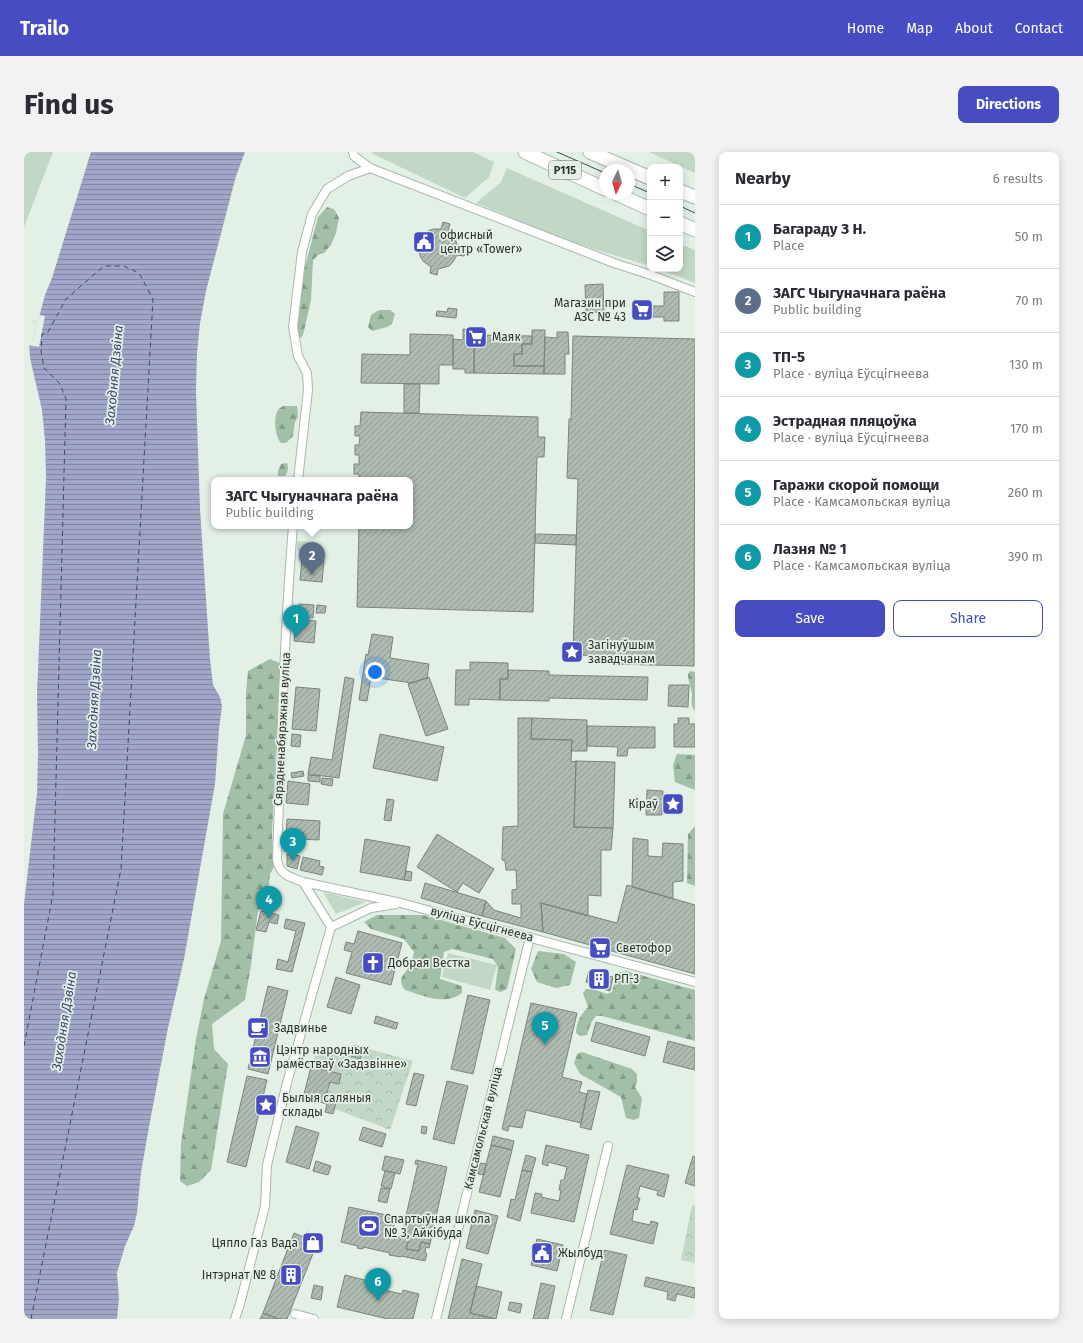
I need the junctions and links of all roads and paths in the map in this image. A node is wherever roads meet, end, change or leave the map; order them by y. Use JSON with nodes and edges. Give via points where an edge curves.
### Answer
{"nodes":[{"id":1,"x":353,"y":152,"type":"edge"},
{"id":2,"x":525,"y":152,"type":"edge"},
{"id":3,"x":590,"y":152,"type":"edge"},
{"id":4,"x":370,"y":168,"type":"junction"},
{"id":5,"x":647,"y":177,"type":"edge"},
{"id":6,"x":599,"y":186,"type":"edge"},
{"id":7,"x":683,"y":192,"type":"edge"},
{"id":8,"x":695,"y":197,"type":"edge"},
{"id":9,"x":630,"y":200,"type":"edge"},
{"id":10,"x":647,"y":208,"type":"edge"},
{"id":11,"x":683,"y":224,"type":"edge"},
{"id":12,"x":695,"y":230,"type":"edge"},
{"id":13,"x":695,"y":292,"type":"edge"},
{"id":14,"x":298,"y":477,"type":"edge"},
{"id":15,"x":293,"y":529,"type":"edge"},
{"id":16,"x":276,"y":860,"type":"joint"},
{"id":17,"x":304,"y":882,"type":"junction"},
{"id":18,"x":400,"y":903,"type":"junction"},
{"id":19,"x":331,"y":927,"type":"junction"},
{"id":20,"x":530,"y":937,"type":"junction"},
{"id":21,"x":695,"y":982,"type":"edge"},
{"id":22,"x":608,"y":1146,"type":"dead end"},
{"id":23,"x":295,"y":1314,"type":"dead end"},
{"id":24,"x":235,"y":1319,"type":"edge"},
{"id":25,"x":314,"y":1319,"type":"edge"},
{"id":26,"x":436,"y":1319,"type":"edge"},
{"id":27,"x":566,"y":1319,"type":"edge"}],
"edges":[{"from":1,"to":4,"type":"street","via":[[354,156]]},
{"from":2,"to":6,"type":"main road","number":"Р115"},
{"from":3,"to":5,"type":"main road","number":"Р115"},
{"from":4,"to":13,"type":"street"},
{"from":4,"to":14,"type":"street","via":[[348,176],[327,190],[312,214],[302,252],[293,327],[298,356],[307,373],[308,390]]},
{"from":7,"to":8,"type":"main road"},
{"from":9,"to":10,"type":"main road"},
{"from":11,"to":12,"type":"main road"},
{"from":15,"to":16,"type":"street","name":"Сярэдненабярэжная вуліца"},
{"from":16,"to":17,"type":"street","name":"вуліца Еўсцігнеева","via":[[278,867],[289,877]]},
{"from":17,"to":18,"type":"street","name":"вуліца Еўсцігнеева"},
{"from":17,"to":19,"type":"street"},
{"from":18,"to":19,"type":"street","via":[[371,908]]},
{"from":18,"to":20,"type":"street","name":"вуліца Еўсцігнеева"},
{"from":19,"to":24,"type":"street","via":[[287,1083],[267,1165],[265,1206]]},
{"from":20,"to":21,"type":"street","name":"вуліца Еўсцігнеева"},
{"from":20,"to":26,"type":"street","name":"Камсамольская вуліца"},
{"from":22,"to":27,"type":"street"},
{"from":23,"to":25,"type":"street"}]}
